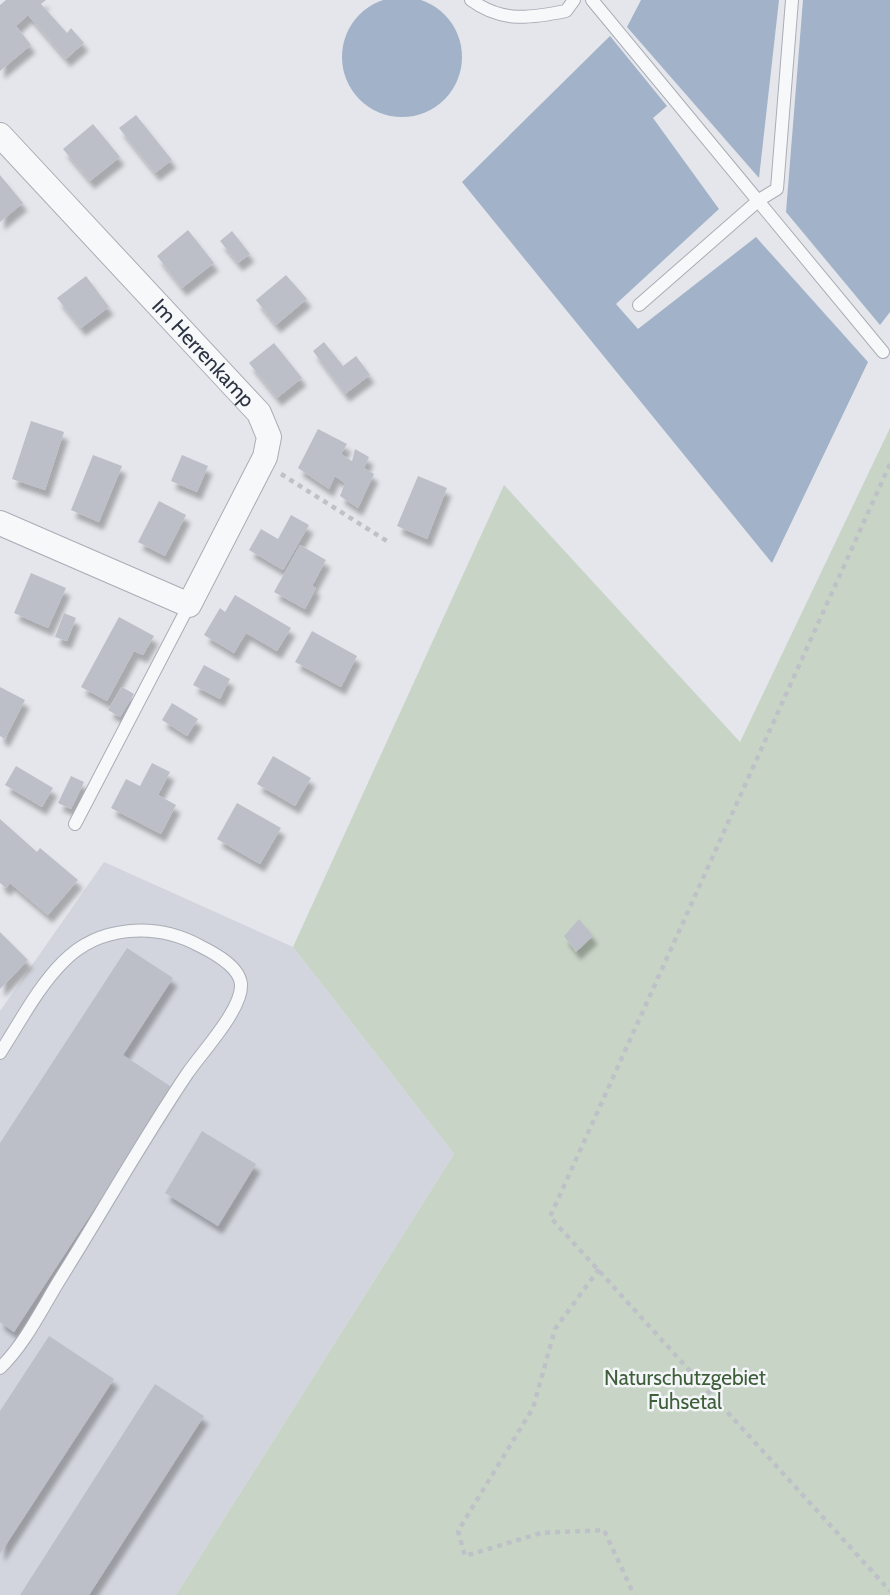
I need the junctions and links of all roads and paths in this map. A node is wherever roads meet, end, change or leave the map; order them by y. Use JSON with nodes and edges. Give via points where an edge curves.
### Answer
{"nodes":[{"id":1,"x":471,"y":0,"type":"edge"},
{"id":2,"x":573,"y":0,"type":"edge"},
{"id":3,"x":592,"y":0,"type":"edge"},
{"id":4,"x":792,"y":0,"type":"edge"},
{"id":5,"x":0,"y":135,"type":"edge"},
{"id":6,"x":759,"y":200,"type":"junction"},
{"id":7,"x":639,"y":305,"type":"dead end"},
{"id":8,"x":883,"y":352,"type":"dead end"},
{"id":9,"x":263,"y":462,"type":"junction"},
{"id":10,"x":890,"y":464,"type":"edge"},
{"id":11,"x":0,"y":523,"type":"edge"},
{"id":12,"x":390,"y":543,"type":"dead end"},
{"id":13,"x":189,"y":605,"type":"junction"},
{"id":14,"x":75,"y":824,"type":"dead end"},
{"id":15,"x":0,"y":1053,"type":"edge"},
{"id":16,"x":599,"y":1269,"type":"junction"},
{"id":17,"x":0,"y":1368,"type":"edge"},
{"id":18,"x":890,"y":1591,"type":"edge"},
{"id":19,"x":634,"y":1595,"type":"edge"}],
"edges":[{"from":1,"to":2,"type":"lane","via":[[483,9],[527,19],[566,10]]},
{"from":3,"to":6,"type":"lane"},
{"from":4,"to":6,"type":"lane","via":[[777,189]]},
{"from":5,"to":9,"type":"street","name":"Im Herrenkamp","via":[[259,413],[269,437]]},
{"from":6,"to":7,"type":"lane"},
{"from":6,"to":8,"type":"lane"},
{"from":9,"to":12,"type":"path"},
{"from":9,"to":13,"type":"street","name":"Im Herrenkamp"},
{"from":10,"to":16,"type":"path","via":[[550,1217]]},
{"from":11,"to":13,"type":"street"},
{"from":13,"to":14,"type":"lane","name":"Im Herrenkamp"},
{"from":15,"to":17,"type":"lane","via":[[50,975],[92,942],[121,930],[185,938],[234,969],[241,984],[236,1005],[186,1075],[34,1321]]},
{"from":16,"to":18,"type":"path"},
{"from":16,"to":19,"type":"path","via":[[555,1329],[533,1408],[458,1531],[465,1556],[541,1532],[604,1530]]}]}
